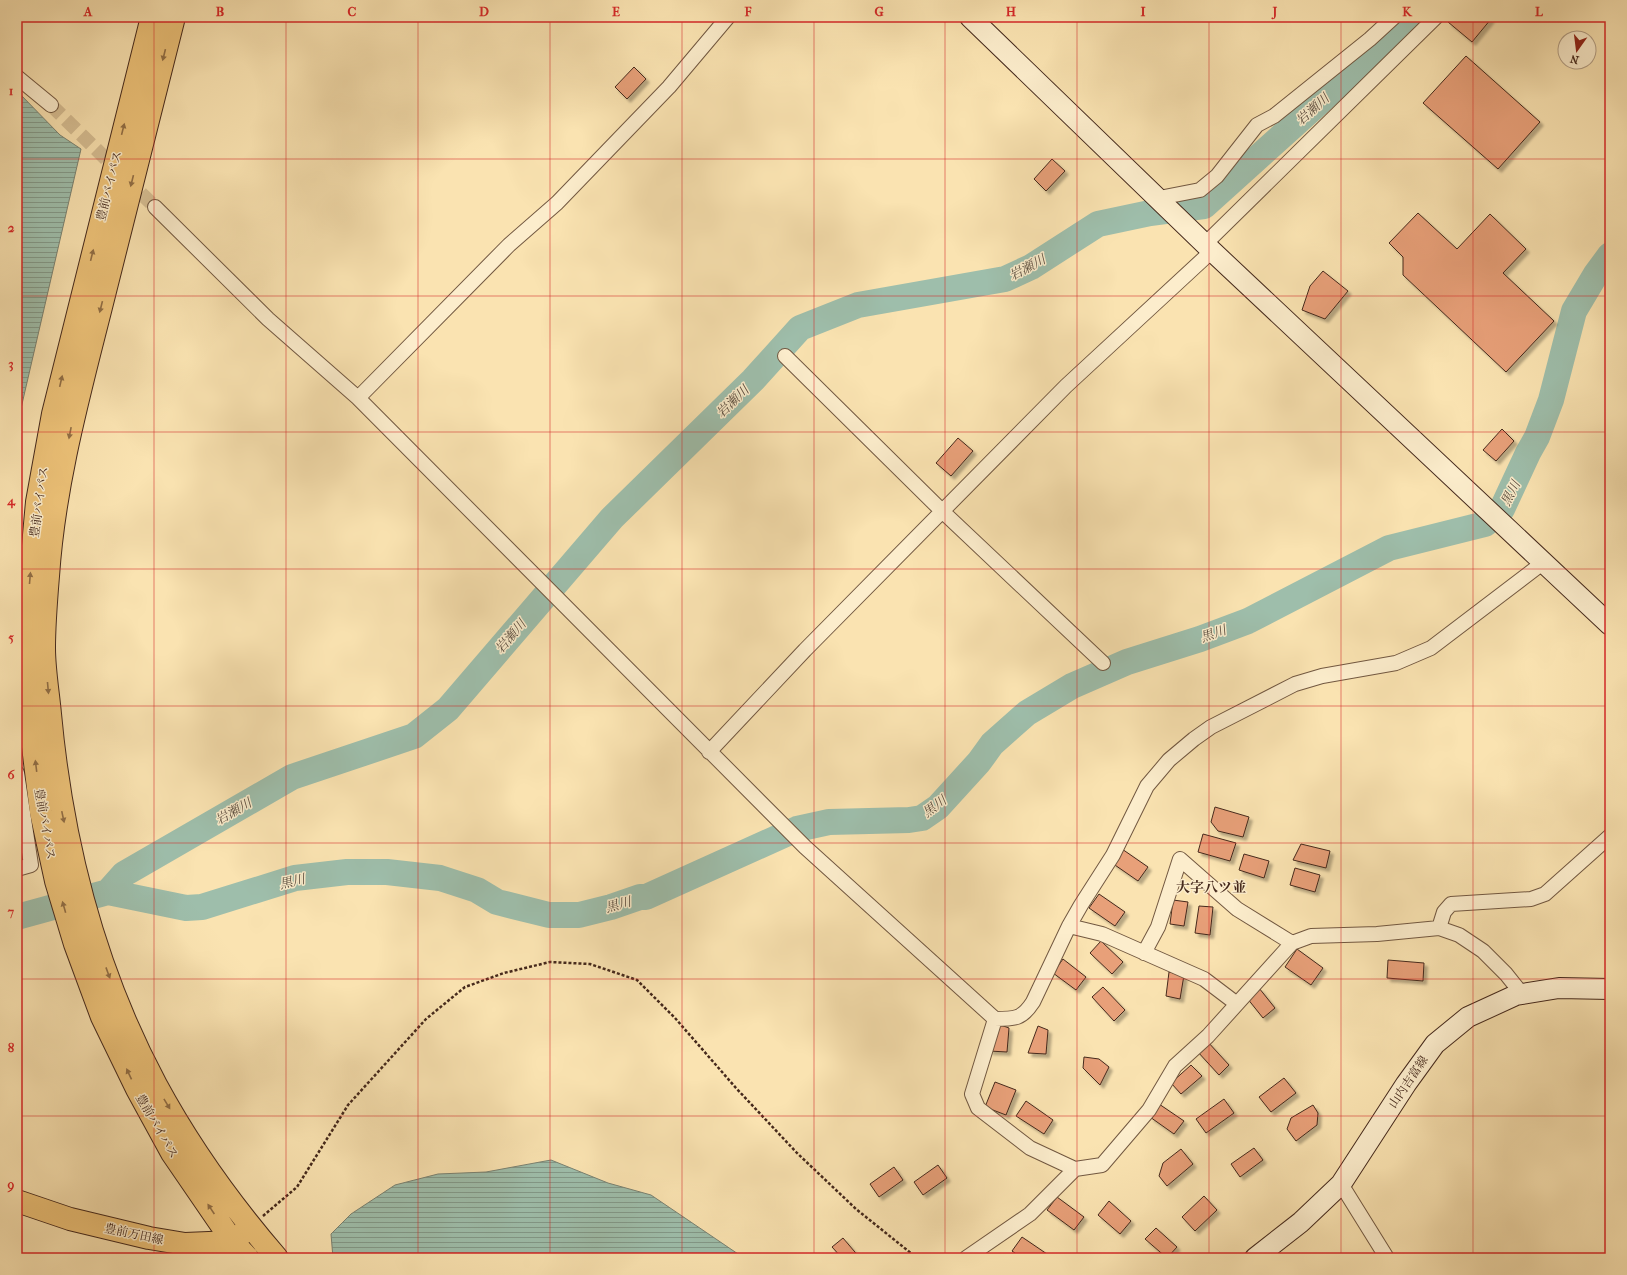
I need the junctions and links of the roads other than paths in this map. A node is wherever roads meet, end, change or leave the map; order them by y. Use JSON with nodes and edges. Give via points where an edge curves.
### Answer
{"nodes":[{"id":1,"x":152,"y":17,"type":"edge"},
{"id":2,"x":174,"y":17,"type":"edge"},
{"id":3,"x":728,"y":17,"type":"edge"},
{"id":4,"x":970,"y":17,"type":"edge"},
{"id":5,"x":1394,"y":17,"type":"edge"},
{"id":6,"x":1436,"y":17,"type":"edge"},
{"id":7,"x":17,"y":77,"type":"edge"},
{"id":8,"x":51,"y":105,"type":"tunnel mouth"},
{"id":9,"x":1163,"y":202,"type":"junction"},
{"id":10,"x":155,"y":207,"type":"tunnel mouth"},
{"id":11,"x":1208,"y":247,"type":"junction"},
{"id":12,"x":785,"y":356,"type":"dead end"},
{"id":13,"x":358,"y":398,"type":"junction"},
{"id":14,"x":942,"y":511,"type":"junction"},
{"id":15,"x":1544,"y":562,"type":"junction"},
{"id":16,"x":1610,"y":625,"type":"edge"},
{"id":17,"x":34,"y":647,"type":"junction"},
{"id":18,"x":1104,"y":663,"type":"dead end"},
{"id":19,"x":709,"y":752,"type":"junction"},
{"id":20,"x":17,"y":773,"type":"edge"},
{"id":21,"x":1610,"y":836,"type":"edge"},
{"id":22,"x":17,"y":869,"type":"edge"},
{"id":23,"x":1069,"y":926,"type":"junction"},
{"id":24,"x":1439,"y":928,"type":"junction"},
{"id":25,"x":85,"y":940,"type":"junction"},
{"id":26,"x":1292,"y":943,"type":"junction"},
{"id":27,"x":1144,"y":953,"type":"junction"},
{"id":28,"x":1610,"y":989,"type":"edge"},
{"id":29,"x":1522,"y":994,"type":"junction"},
{"id":30,"x":1237,"y":1004,"type":"junction"},
{"id":31,"x":995,"y":1019,"type":"junction"},
{"id":32,"x":1075,"y":1169,"type":"junction"},
{"id":33,"x":1341,"y":1184,"type":"junction"},
{"id":34,"x":17,"y":1201,"type":"edge"},
{"id":35,"x":250,"y":1227,"type":"junction"},
{"id":36,"x":233,"y":1242,"type":"junction"},
{"id":37,"x":248,"y":1258,"type":"edge"},
{"id":38,"x":277,"y":1258,"type":"edge"},
{"id":39,"x":966,"y":1258,"type":"edge"},
{"id":40,"x":1255,"y":1258,"type":"edge"},
{"id":41,"x":1387,"y":1258,"type":"edge"}],
"edges":[{"from":17,"to":1,"type":"main road","name":"豊前バイパス","one_way":true,"via":[[37,502],[53,414]]},
{"from":2,"to":17,"type":"main road","name":"豊前バイパス","one_way":true,"via":[[73,419]]},
{"from":3,"to":13,"type":"street","via":[[670,87]]},
{"from":4,"to":9,"type":"street"},
{"from":5,"to":9,"type":"street","via":[[1274,116],[1257,125],[1217,176],[1200,190]]},
{"from":6,"to":11,"type":"street"},
{"from":7,"to":8,"type":"street"},
{"from":9,"to":11,"type":"street"},
{"from":10,"to":13,"type":"street","via":[[268,319]]},
{"from":11,"to":14,"type":"street"},
{"from":11,"to":15,"type":"street"},
{"from":12,"to":14,"type":"street"},
{"from":13,"to":19,"type":"street"},
{"from":14,"to":18,"type":"street"},
{"from":14,"to":19,"type":"street"},
{"from":15,"to":16,"type":"street"},
{"from":15,"to":23,"type":"street","via":[[1431,648],[1396,663],[1322,676],[1295,684],[1194,738],[1169,760],[1147,786],[1113,855]]},
{"from":17,"to":25,"type":"main road","name":"豊前バイパス","via":[[31,730],[42,812],[56,881]]},
{"from":19,"to":31,"type":"street","via":[[805,848]]},
{"from":20,"to":22,"type":"street","via":[[31,865]]},
{"from":21,"to":24,"type":"street","via":[[1545,894],[1531,898],[1451,904],[1444,912]]},
{"from":23,"to":27,"type":"street","via":[[1102,934]]},
{"from":23,"to":31,"type":"street","via":[[1025,1014],[1013,1019]]},
{"from":24,"to":26,"type":"street","via":[[1377,934],[1311,936]]},
{"from":24,"to":29,"type":"street","via":[[1459,935],[1482,951]]},
{"from":25,"to":35,"type":"main road","name":"豊前バイパス","one_way":true,"via":[[156,1085],[190,1141]]},
{"from":36,"to":25,"type":"main road","name":"豊前バイパス","one_way":true,"via":[[172,1153],[137,1089],[102,1017]]},
{"from":26,"to":27,"type":"street","via":[[1237,909],[1180,859],[1158,927]]},
{"from":26,"to":30,"type":"street"},
{"from":27,"to":30,"type":"street","via":[[1204,979]]},
{"from":28,"to":29,"type":"street","name":"山内吉富線","via":[[1559,988]]},
{"from":29,"to":33,"type":"street","name":"山内吉富線","via":[[1468,1017],[1435,1044]]},
{"from":30,"to":32,"type":"street","via":[[1208,1036],[1175,1066],[1148,1110],[1102,1166]]},
{"from":31,"to":32,"type":"street","via":[[972,1094],[978,1108],[1030,1148]]},
{"from":32,"to":39,"type":"street","via":[[1030,1214]]},
{"from":33,"to":40,"type":"street","name":"山内吉富線","via":[[1301,1222]]},
{"from":33,"to":41,"type":"street"},
{"from":34,"to":36,"type":"main road","name":"豊前万田線","via":[[70,1219],[149,1238],[185,1244]]},
{"from":35,"to":36,"type":"main road"},
{"from":35,"to":38,"type":"main road","name":"豊前バイパス"},
{"from":36,"to":37,"type":"main road","name":"豊前バイパス"}]}
